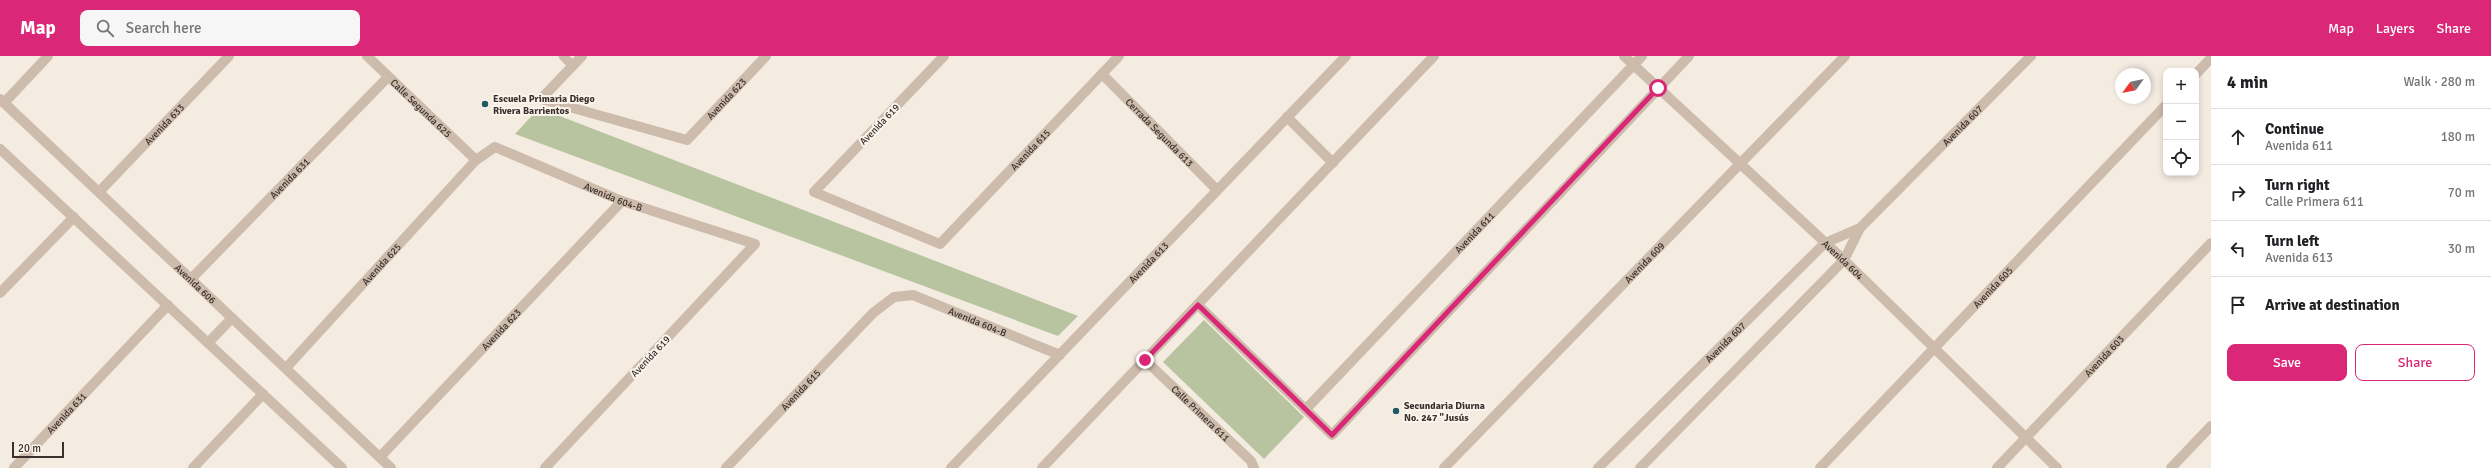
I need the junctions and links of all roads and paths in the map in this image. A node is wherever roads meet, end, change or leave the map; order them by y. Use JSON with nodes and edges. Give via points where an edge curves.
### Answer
{"nodes":[{"id":1,"x":48,"y":56,"type":"edge"},
{"id":2,"x":229,"y":56,"type":"edge"},
{"id":3,"x":367,"y":56,"type":"edge"},
{"id":4,"x":563,"y":56,"type":"edge"},
{"id":5,"x":582,"y":56,"type":"edge"},
{"id":6,"x":766,"y":56,"type":"edge"},
{"id":7,"x":944,"y":56,"type":"edge"},
{"id":8,"x":1119,"y":56,"type":"edge"},
{"id":9,"x":1346,"y":56,"type":"edge"},
{"id":10,"x":1434,"y":56,"type":"edge"},
{"id":11,"x":1624,"y":56,"type":"edge"},
{"id":12,"x":1642,"y":56,"type":"edge"},
{"id":13,"x":1689,"y":56,"type":"edge"},
{"id":14,"x":1845,"y":56,"type":"edge"},
{"id":15,"x":2032,"y":56,"type":"edge"},
{"id":16,"x":2211,"y":58,"type":"edge"},
{"id":17,"x":1633,"y":65,"type":"junction"},
{"id":18,"x":573,"y":66,"type":"junction"},
{"id":19,"x":2199,"y":71,"type":"edge"},
{"id":20,"x":1102,"y":74,"type":"junction"},
{"id":21,"x":388,"y":77,"type":"junction"},
{"id":22,"x":1658,"y":88,"type":"junction"},
{"id":23,"x":2,"y":101,"type":"edge"},
{"id":24,"x":2163,"y":108,"type":"edge"},
{"id":25,"x":1287,"y":118,"type":"junction"},
{"id":26,"x":0,"y":148,"type":"edge"},
{"id":27,"x":476,"y":160,"type":"junction"},
{"id":28,"x":1741,"y":162,"type":"junction"},
{"id":29,"x":1332,"y":163,"type":"junction"},
{"id":30,"x":1217,"y":190,"type":"junction"},
{"id":31,"x":99,"y":192,"type":"junction"},
{"id":32,"x":622,"y":201,"type":"junction"},
{"id":33,"x":74,"y":217,"type":"junction"},
{"id":34,"x":1860,"y":228,"type":"junction"},
{"id":35,"x":1825,"y":243,"type":"junction"},
{"id":36,"x":2211,"y":243,"type":"edge"},
{"id":37,"x":756,"y":244,"type":"joint"},
{"id":38,"x":940,"y":244,"type":"joint"},
{"id":39,"x":1844,"y":260,"type":"junction"},
{"id":40,"x":191,"y":279,"type":"junction"},
{"id":41,"x":0,"y":293,"type":"edge"},
{"id":42,"x":894,"y":297,"type":"joint"},
{"id":43,"x":168,"y":305,"type":"junction"},
{"id":44,"x":1198,"y":305,"type":"junction"},
{"id":45,"x":232,"y":318,"type":"junction"},
{"id":46,"x":208,"y":343,"type":"junction"},
{"id":47,"x":1934,"y":348,"type":"junction"},
{"id":48,"x":1060,"y":355,"type":"junction"},
{"id":49,"x":1145,"y":360,"type":"junction"},
{"id":50,"x":286,"y":368,"type":"junction"},
{"id":51,"x":263,"y":394,"type":"junction"},
{"id":52,"x":1306,"y":409,"type":"junction"},
{"id":53,"x":2211,"y":426,"type":"edge"},
{"id":54,"x":2026,"y":437,"type":"junction"},
{"id":55,"x":380,"y":457,"type":"junction"},
{"id":56,"x":14,"y":468,"type":"edge"},
{"id":57,"x":192,"y":468,"type":"edge"},
{"id":58,"x":342,"y":468,"type":"edge"},
{"id":59,"x":391,"y":468,"type":"edge"},
{"id":60,"x":545,"y":468,"type":"edge"},
{"id":61,"x":726,"y":468,"type":"edge"},
{"id":62,"x":951,"y":468,"type":"edge"},
{"id":63,"x":1042,"y":468,"type":"edge"},
{"id":64,"x":1254,"y":468,"type":"edge"},
{"id":65,"x":1444,"y":468,"type":"edge"},
{"id":66,"x":1598,"y":468,"type":"edge"},
{"id":67,"x":1640,"y":468,"type":"edge"},
{"id":68,"x":1820,"y":468,"type":"edge"},
{"id":69,"x":1996,"y":468,"type":"edge"},
{"id":70,"x":2057,"y":468,"type":"edge"},
{"id":71,"x":2171,"y":468,"type":"edge"}],
"edges":[{"from":1,"to":23,"type":"street"},
{"from":2,"to":31,"type":"street","name":"Avenida 633"},
{"from":3,"to":21,"type":"street","name":"Calle Segunda 625"},
{"from":4,"to":18,"type":"lane"},
{"from":5,"to":18,"type":"street"},
{"from":6,"to":18,"type":"street","name":"Avenida 623","via":[[686,140],[541,100]]},
{"from":7,"to":38,"type":"street","name":"Avenida 619","via":[[814,192]]},
{"from":8,"to":20,"type":"street","name":"Avenida 615"},
{"from":9,"to":25,"type":"street","name":"Avenida 613"},
{"from":10,"to":29,"type":"street"},
{"from":11,"to":17,"type":"street","name":"Avenida 604"},
{"from":12,"to":17,"type":"street","name":"Avenida 611"},
{"from":13,"to":22,"type":"street"},
{"from":14,"to":28,"type":"street","name":"Avenida 609"},
{"from":15,"to":34,"type":"street","name":"Avenida 607"},
{"from":16,"to":19,"type":"street"},
{"from":17,"to":22,"type":"street","name":"Avenida 604"},
{"from":17,"to":52,"type":"street","name":"Avenida 611"},
{"from":20,"to":30,"type":"street","name":"Cerrada Segunda 613"},
{"from":20,"to":38,"type":"street","name":"Avenida 615"},
{"from":21,"to":27,"type":"street","name":"Calle Segunda 625"},
{"from":21,"to":40,"type":"street","name":"Avenida 631"},
{"from":22,"to":28,"type":"street","name":"Avenida 604"},
{"from":22,"to":52,"type":"street","via":[[1332,435]]},
{"from":23,"to":31,"type":"street","name":"Avenida 606"},
{"from":24,"to":47,"type":"street","name":"Avenida 605"},
{"from":25,"to":29,"type":"street"},
{"from":25,"to":30,"type":"street","name":"Avenida 613"},
{"from":26,"to":33,"type":"street"},
{"from":27,"to":32,"type":"street","name":"Avenida 604-B","via":[[495,147]]},
{"from":27,"to":50,"type":"street","name":"Avenida 625"},
{"from":28,"to":35,"type":"street","name":"Avenida 604"},
{"from":28,"to":65,"type":"street","name":"Avenida 609"},
{"from":29,"to":44,"type":"street"},
{"from":30,"to":48,"type":"street","name":"Avenida 613"},
{"from":31,"to":40,"type":"street","name":"Avenida 606"},
{"from":32,"to":37,"type":"street","name":"Avenida 604-B"},
{"from":32,"to":55,"type":"street","name":"Avenida 623"},
{"from":33,"to":41,"type":"street"},
{"from":33,"to":43,"type":"street"},
{"from":34,"to":35,"type":"street","name":"Avenida 607"},
{"from":34,"to":39,"type":"street","name":"Avenida 607"},
{"from":35,"to":39,"type":"street","name":"Avenida 604"},
{"from":35,"to":66,"type":"street","name":"Avenida 607"},
{"from":36,"to":54,"type":"street","name":"Avenida 603"},
{"from":37,"to":60,"type":"street","name":"Avenida 619"},
{"from":39,"to":47,"type":"street","name":"Avenida 604"},
{"from":39,"to":67,"type":"street","name":"Avenida 607"},
{"from":40,"to":45,"type":"street","name":"Avenida 606"},
{"from":42,"to":48,"type":"street","name":"Avenida 604-B","via":[[912,295]]},
{"from":42,"to":61,"type":"street","name":"Avenida 615","via":[[873,313]]},
{"from":43,"to":46,"type":"street"},
{"from":43,"to":56,"type":"street","name":"Avenida 631"},
{"from":44,"to":49,"type":"street"},
{"from":44,"to":52,"type":"street"},
{"from":45,"to":46,"type":"street"},
{"from":45,"to":50,"type":"street","name":"Avenida 606"},
{"from":46,"to":51,"type":"street"},
{"from":47,"to":54,"type":"street","name":"Avenida 604"},
{"from":47,"to":68,"type":"street","name":"Avenida 605"},
{"from":48,"to":62,"type":"street","name":"Avenida 613"},
{"from":49,"to":63,"type":"street"},
{"from":49,"to":64,"type":"street","name":"Calle Primera 611","via":[[1251,461]]},
{"from":50,"to":55,"type":"street","name":"Avenida 606"},
{"from":51,"to":57,"type":"street"},
{"from":51,"to":58,"type":"street"},
{"from":53,"to":71,"type":"street"},
{"from":54,"to":69,"type":"street","name":"Avenida 603"},
{"from":54,"to":70,"type":"street","name":"Avenida 604"},
{"from":55,"to":59,"type":"street","name":"Avenida 606"}]}
